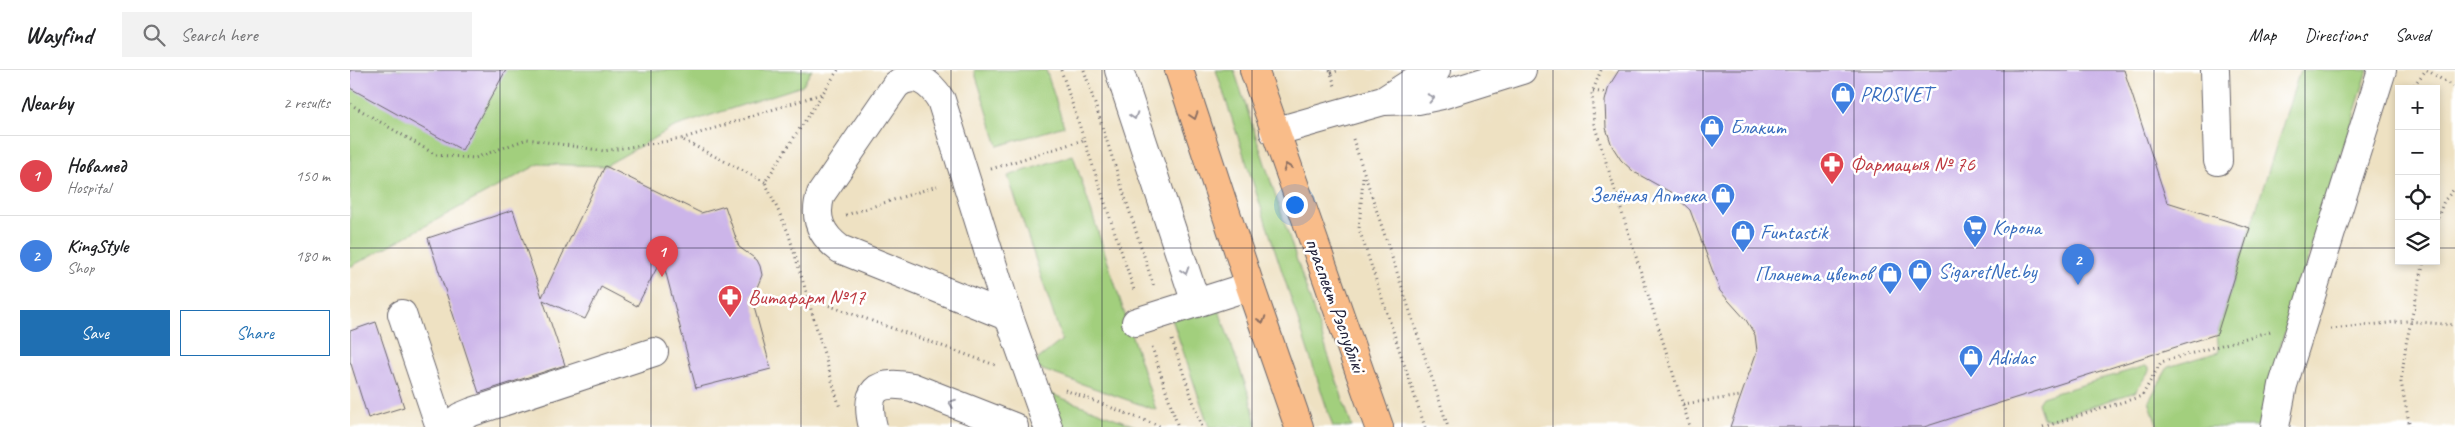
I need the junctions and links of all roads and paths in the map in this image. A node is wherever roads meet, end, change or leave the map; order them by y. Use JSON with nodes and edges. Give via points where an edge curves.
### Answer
{"nodes":[{"id":1,"x":1061,"y":70,"type":"edge"},
{"id":2,"x":1084,"y":70,"type":"edge"},
{"id":3,"x":1119,"y":70,"type":"edge"},
{"id":4,"x":1179,"y":70,"type":"edge"},
{"id":5,"x":1254,"y":70,"type":"edge"},
{"id":6,"x":1340,"y":70,"type":"edge"},
{"id":7,"x":1436,"y":70,"type":"edge"},
{"id":8,"x":1522,"y":70,"type":"edge"},
{"id":9,"x":1601,"y":70,"type":"edge"},
{"id":10,"x":2215,"y":70,"type":"edge"},
{"id":11,"x":2382,"y":70,"type":"edge"},
{"id":12,"x":2427,"y":70,"type":"edge"},
{"id":13,"x":1330,"y":72,"type":"edge"},
{"id":14,"x":2414,"y":85,"type":"edge"},
{"id":15,"x":2455,"y":88,"type":"edge"},
{"id":16,"x":1593,"y":90,"type":"junction"},
{"id":17,"x":1607,"y":93,"type":"dead end"},
{"id":18,"x":822,"y":94,"type":"dead end"},
{"id":19,"x":1338,"y":94,"type":"dead end"},
{"id":20,"x":1382,"y":101,"type":"junction"},
{"id":21,"x":350,"y":104,"type":"edge"},
{"id":22,"x":1274,"y":132,"type":"junction"},
{"id":23,"x":1351,"y":134,"type":"dead end"},
{"id":24,"x":681,"y":140,"type":"junction"},
{"id":25,"x":1082,"y":140,"type":"junction"},
{"id":26,"x":2218,"y":161,"type":"dead end"},
{"id":27,"x":1364,"y":174,"type":"junction"},
{"id":28,"x":966,"y":177,"type":"junction"},
{"id":29,"x":764,"y":182,"type":"dead end"},
{"id":30,"x":2455,"y":188,"type":"edge"},
{"id":31,"x":2437,"y":220,"type":"edge"},
{"id":32,"x":819,"y":223,"type":"junction"},
{"id":33,"x":788,"y":232,"type":"dead end"},
{"id":34,"x":2423,"y":265,"type":"edge"},
{"id":35,"x":1250,"y":286,"type":"junction"},
{"id":36,"x":808,"y":298,"type":"dead end"},
{"id":37,"x":1196,"y":303,"type":"junction"},
{"id":38,"x":402,"y":314,"type":"dead end"},
{"id":39,"x":1009,"y":317,"type":"junction"},
{"id":40,"x":1148,"y":319,"type":"junction"},
{"id":41,"x":2411,"y":322,"type":"junction"},
{"id":42,"x":2455,"y":325,"type":"edge"},
{"id":43,"x":2301,"y":328,"type":"junction"},
{"id":44,"x":654,"y":352,"type":"dead end"},
{"id":45,"x":1741,"y":396,"type":"dead end"},
{"id":46,"x":1683,"y":404,"type":"junction"},
{"id":47,"x":843,"y":418,"type":"dead end"},
{"id":48,"x":440,"y":427,"type":"edge"},
{"id":49,"x":448,"y":427,"type":"edge"},
{"id":50,"x":873,"y":427,"type":"edge"},
{"id":51,"x":1014,"y":427,"type":"edge"},
{"id":52,"x":1048,"y":427,"type":"edge"},
{"id":53,"x":1178,"y":427,"type":"edge"},
{"id":54,"x":1202,"y":427,"type":"edge"},
{"id":55,"x":1299,"y":427,"type":"edge"},
{"id":56,"x":1379,"y":427,"type":"edge"},
{"id":57,"x":1425,"y":427,"type":"edge"},
{"id":58,"x":1448,"y":427,"type":"edge"},
{"id":59,"x":1690,"y":427,"type":"edge"},
{"id":60,"x":2043,"y":427,"type":"edge"},
{"id":61,"x":2275,"y":427,"type":"edge"},
{"id":62,"x":2410,"y":427,"type":"edge"}],
"edges":[{"from":1,"to":25,"type":"path"},
{"from":2,"to":40,"type":"path"},
{"from":3,"to":37,"type":"lane","one_way":true},
{"from":4,"to":35,"type":"highway","one_way":true},
{"from":5,"to":22,"type":"highway","name":"праспект Рэспублікі"},
{"from":6,"to":13,"type":"path"},
{"from":7,"to":20,"type":"lane"},
{"from":20,"to":8,"type":"lane","one_way":true,"via":[[1418,100],[1442,95]]},
{"from":9,"to":16,"type":"path"},
{"from":10,"to":26,"type":"lane"},
{"from":11,"to":43,"type":"lane"},
{"from":12,"to":14,"type":"path"},
{"from":12,"to":15,"type":"path"},
{"from":13,"to":19,"type":"path"},
{"from":16,"to":17,"type":"path"},
{"from":16,"to":46,"type":"path","via":[[1594,124]]},
{"from":18,"to":24,"type":"path"},
{"from":20,"to":22,"type":"lane"},
{"from":21,"to":24,"type":"path","via":[[436,155],[475,158],[527,139],[604,151]]},
{"from":56,"to":22,"type":"highway","name":"праспект Рэспублікі","one_way":true},
{"from":23,"to":27,"type":"path"},
{"from":24,"to":29,"type":"path"},
{"from":25,"to":28,"type":"path"},
{"from":25,"to":40,"type":"path"},
{"from":27,"to":57,"type":"path","via":[[1359,229]]},
{"from":27,"to":58,"type":"path"},
{"from":28,"to":32,"type":"path"},
{"from":28,"to":32,"type":"lane","via":[[941,100],[935,90],[920,79],[910,77],[896,85],[821,194]]},
{"from":28,"to":39,"type":"lane"},
{"from":30,"to":31,"type":"path","via":[[2444,200]]},
{"from":32,"to":33,"type":"path"},
{"from":32,"to":39,"type":"lane","via":[[830,242],[840,249]]},
{"from":34,"to":41,"type":"path"},
{"from":35,"to":37,"type":"lane"},
{"from":35,"to":55,"type":"highway","one_way":true},
{"from":36,"to":47,"type":"path"},
{"from":37,"to":40,"type":"lane"},
{"from":38,"to":48,"type":"lane"},
{"from":39,"to":52,"type":"lane"},
{"from":40,"to":53,"type":"path"},
{"from":40,"to":54,"type":"path"},
{"from":41,"to":42,"type":"path"},
{"from":41,"to":43,"type":"path","via":[[2329,329]]},
{"from":41,"to":62,"type":"path","via":[[2401,382]]},
{"from":43,"to":60,"type":"path","via":[[2161,362],[2142,396]]},
{"from":43,"to":61,"type":"lane","via":[[2283,385]]},
{"from":44,"to":49,"type":"lane","via":[[472,412]]},
{"from":45,"to":46,"type":"path"},
{"from":46,"to":59,"type":"path"},
{"from":51,"to":50,"type":"lane","one_way":true,"via":[[899,384],[875,390],[870,398],[868,409]]}]}
